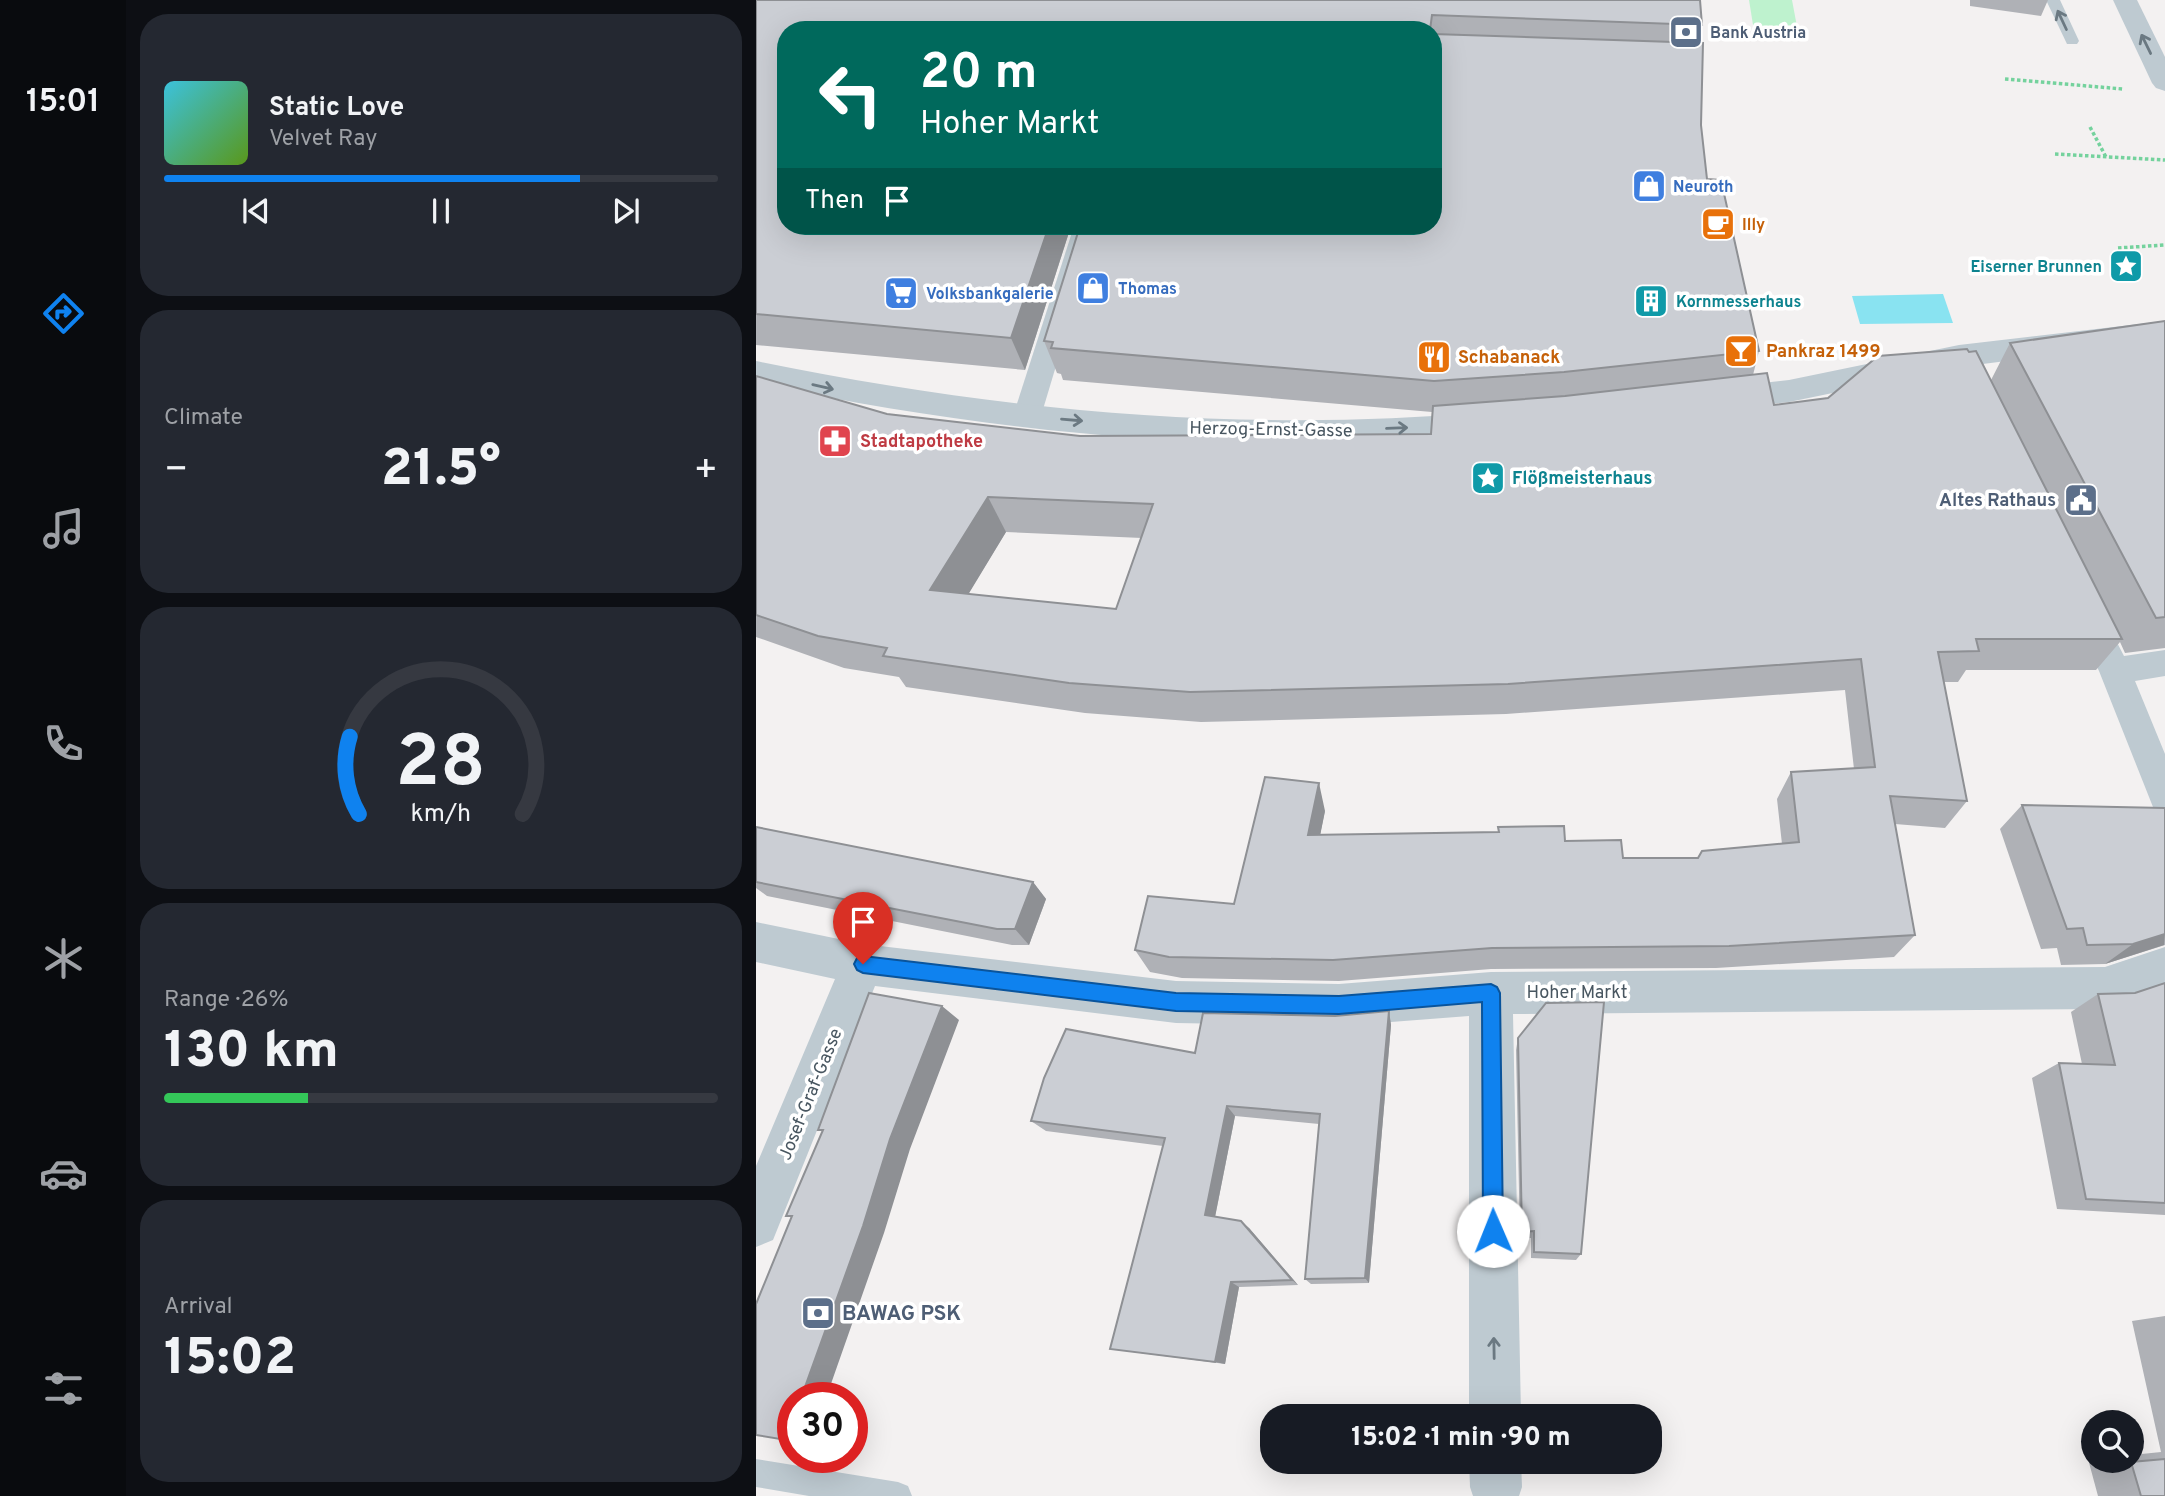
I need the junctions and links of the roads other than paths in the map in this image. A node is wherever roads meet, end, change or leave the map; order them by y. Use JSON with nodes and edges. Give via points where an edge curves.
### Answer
{"nodes":[{"id":1,"x":2053,"y":0,"type":"edge"},
{"id":2,"x":2125,"y":0,"type":"edge"},
{"id":3,"x":2072,"y":40,"type":"dead end"},
{"id":4,"x":2165,"y":83,"type":"edge"},
{"id":5,"x":1083,"y":235,"type":"edge"},
{"id":6,"x":2165,"y":331,"type":"edge"},
{"id":7,"x":1959,"y":356,"type":"junction"},
{"id":8,"x":756,"y":372,"type":"edge"},
{"id":9,"x":1975,"y":388,"type":"edge"},
{"id":10,"x":1692,"y":402,"type":"edge"},
{"id":11,"x":1027,"y":416,"type":"junction"},
{"id":12,"x":1518,"y":421,"type":"edge"},
{"id":13,"x":2078,"y":597,"type":"edge"},
{"id":14,"x":2165,"y":663,"type":"edge"},
{"id":15,"x":2115,"y":671,"type":"junction"},
{"id":16,"x":2165,"y":796,"type":"edge"},
{"id":17,"x":756,"y":942,"type":"edge"},
{"id":18,"x":863,"y":964,"type":"junction"},
{"id":19,"x":2165,"y":968,"type":"edge"},
{"id":20,"x":1491,"y":993,"type":"junction"},
{"id":21,"x":756,"y":1223,"type":"edge"},
{"id":22,"x":1495,"y":1404,"type":"edge"},
{"id":23,"x":756,"y":1474,"type":"edge"},
{"id":24,"x":898,"y":1496,"type":"edge"}],
"edges":[{"from":3,"to":1,"type":"lane","one_way":true},
{"from":4,"to":2,"type":"street","one_way":true},
{"from":5,"to":11,"type":"street"},
{"from":6,"to":7,"type":"street"},
{"from":7,"to":9,"type":"street"},
{"from":7,"to":10,"type":"street","via":[[1789,391]]},
{"from":8,"to":11,"type":"street","name":"Herzog-Ernst-Gasse","one_way":true,"via":[[840,391]]},
{"from":11,"to":12,"type":"street","name":"Herzog-Ernst-Gasse","one_way":true,"via":[[1174,428],[1329,431]]},
{"from":13,"to":15,"type":"street"},
{"from":14,"to":15,"type":"street"},
{"from":15,"to":16,"type":"street"},
{"from":17,"to":18,"type":"street","name":"Hoher Markt"},
{"from":18,"to":20,"type":"street","name":"Hoher Markt","via":[[1176,1002],[1339,1005]]},
{"from":18,"to":21,"type":"street","name":"Josef-Graf-Gasse"},
{"from":19,"to":20,"type":"street","name":"Hoher Markt","via":[[2105,988]]},
{"from":22,"to":20,"type":"street","one_way":true},
{"from":23,"to":24,"type":"lane"}]}
